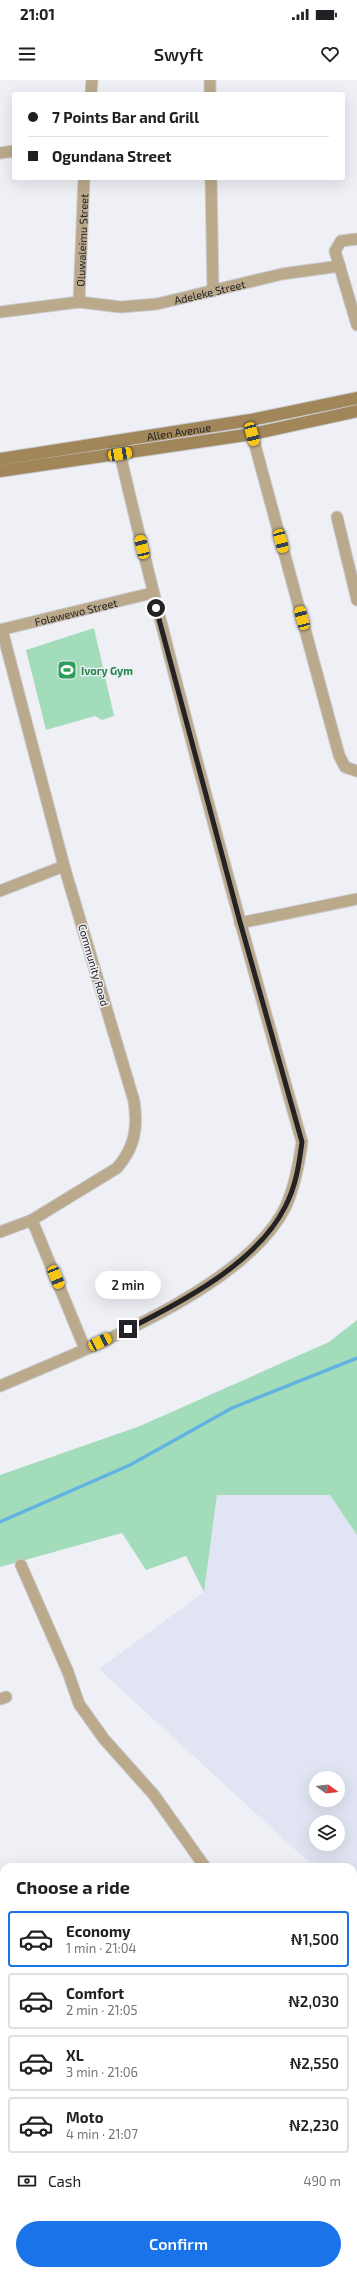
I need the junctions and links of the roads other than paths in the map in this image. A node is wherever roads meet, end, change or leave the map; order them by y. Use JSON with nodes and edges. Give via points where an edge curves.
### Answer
{"nodes":[{"id":1,"x":92,"y":80,"type":"edge"},
{"id":2,"x":210,"y":80,"type":"edge"},
{"id":3,"x":91,"y":92,"type":"edge"},
{"id":4,"x":210,"y":92,"type":"edge"},
{"id":5,"x":12,"y":151,"type":"edge"},
{"id":6,"x":0,"y":153,"type":"edge"},
{"id":7,"x":84,"y":180,"type":"edge"},
{"id":8,"x":211,"y":180,"type":"edge"},
{"id":9,"x":357,"y":239,"type":"edge"},
{"id":10,"x":340,"y":266,"type":"junction"},
{"id":11,"x":213,"y":291,"type":"junction"},
{"id":12,"x":79,"y":302,"type":"junction"},
{"id":13,"x":0,"y":312,"type":"edge"},
{"id":14,"x":357,"y":325,"type":"edge"},
{"id":15,"x":357,"y":398,"type":"edge"},
{"id":16,"x":357,"y":411,"type":"edge"},
{"id":17,"x":252,"y":434,"type":"junction"},
{"id":18,"x":120,"y":454,"type":"junction"},
{"id":19,"x":0,"y":459,"type":"edge"},
{"id":20,"x":0,"y":471,"type":"edge"},
{"id":21,"x":337,"y":517,"type":"dead end"},
{"id":22,"x":152,"y":593,"type":"junction"},
{"id":23,"x":357,"y":600,"type":"edge"},
{"id":24,"x":1,"y":630,"type":"edge"},
{"id":25,"x":357,"y":771,"type":"edge"},
{"id":26,"x":64,"y":866,"type":"junction"},
{"id":27,"x":0,"y":891,"type":"edge"},
{"id":28,"x":357,"y":899,"type":"edge"},
{"id":29,"x":240,"y":922,"type":"junction"},
{"id":30,"x":32,"y":1220,"type":"junction"},
{"id":31,"x":0,"y":1232,"type":"edge"},
{"id":32,"x":85,"y":1349,"type":"junction"},
{"id":33,"x":0,"y":1386,"type":"edge"},
{"id":34,"x":21,"y":1565,"type":"dead end"},
{"id":35,"x":202,"y":1863,"type":"edge"}],
"edges":[{"from":1,"to":3,"type":"street"},
{"from":2,"to":4,"type":"street"},
{"from":5,"to":6,"type":"street"},
{"from":7,"to":12,"type":"street","name":"Oluwaleimu Street"},
{"from":8,"to":11,"type":"street"},
{"from":9,"to":10,"type":"street","via":[[341,241],[337,245],[335,251]]},
{"from":10,"to":11,"type":"street","name":"Adeleke Street","via":[[282,274]]},
{"from":10,"to":14,"type":"street"},
{"from":11,"to":12,"type":"street","name":"Adeleke Street","via":[[157,304],[121,307]]},
{"from":12,"to":13,"type":"street","name":"Adeleke Street"},
{"from":15,"to":19,"type":"main road","name":"Allen Avenue","via":[[251,420]]},
{"from":16,"to":17,"type":"main road","name":"Allen Avenue"},
{"from":17,"to":18,"type":"main road","name":"Allen Avenue"},
{"from":17,"to":25,"type":"street","via":[[339,756],[345,767]]},
{"from":18,"to":20,"type":"main road","name":"Allen Avenue"},
{"from":18,"to":22,"type":"street"},
{"from":21,"to":23,"type":"street"},
{"from":22,"to":24,"type":"street","name":"Folawewo Street"},
{"from":22,"to":29,"type":"street"},
{"from":24,"to":26,"type":"street","name":"Community Road"},
{"from":26,"to":27,"type":"street"},
{"from":26,"to":30,"type":"street","name":"Community Road","via":[[134,1101],[137,1119],[134,1138],[127,1156],[117,1168]]},
{"from":28,"to":29,"type":"street"},
{"from":29,"to":32,"type":"street","via":[[302,1142],[298,1173],[285,1207],[263,1239],[226,1272],[170,1308]]},
{"from":30,"to":31,"type":"street","name":"Community Road"},
{"from":30,"to":32,"type":"street"},
{"from":32,"to":33,"type":"street"},
{"from":34,"to":35,"type":"street","via":[[68,1672],[79,1704],[104,1739],[154,1795]]}]}
